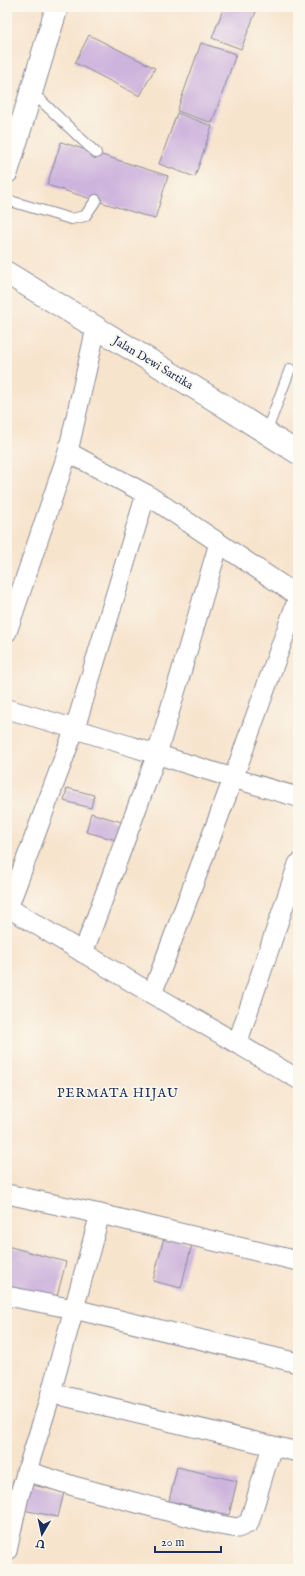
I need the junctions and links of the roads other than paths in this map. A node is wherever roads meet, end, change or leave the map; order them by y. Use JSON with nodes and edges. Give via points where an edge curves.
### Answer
{"nodes":[{"id":1,"x":57,"y":7,"type":"edge"},
{"id":2,"x":32,"y":92,"type":"junction"},
{"id":3,"x":96,"y":153,"type":"dead end"},
{"id":4,"x":7,"y":172,"type":"edge"},
{"id":5,"x":7,"y":200,"type":"edge"},
{"id":6,"x":96,"y":200,"type":"dead end"},
{"id":7,"x":7,"y":273,"type":"edge"},
{"id":8,"x":96,"y":328,"type":"junction"},
{"id":9,"x":290,"y":369,"type":"dead end"},
{"id":10,"x":266,"y":433,"type":"junction"},
{"id":11,"x":68,"y":452,"type":"junction"},
{"id":12,"x":298,"y":453,"type":"edge"},
{"id":13,"x":146,"y":494,"type":"junction"},
{"id":14,"x":219,"y":543,"type":"junction"},
{"id":15,"x":298,"y":597,"type":"edge"},
{"id":16,"x":7,"y":632,"type":"edge"},
{"id":17,"x":7,"y":709,"type":"edge"},
{"id":18,"x":75,"y":728,"type":"junction"},
{"id":19,"x":157,"y":754,"type":"junction"},
{"id":20,"x":233,"y":779,"type":"junction"},
{"id":21,"x":298,"y":797,"type":"edge"},
{"id":22,"x":298,"y":864,"type":"edge"},
{"id":23,"x":7,"y":908,"type":"edge"},
{"id":24,"x":83,"y":953,"type":"junction"},
{"id":25,"x":152,"y":994,"type":"junction"},
{"id":26,"x":237,"y":1044,"type":"junction"},
{"id":27,"x":298,"y":1079,"type":"edge"},
{"id":28,"x":7,"y":1194,"type":"edge"},
{"id":29,"x":100,"y":1214,"type":"junction"},
{"id":30,"x":298,"y":1261,"type":"edge"},
{"id":31,"x":7,"y":1296,"type":"edge"},
{"id":32,"x":74,"y":1309,"type":"junction"},
{"id":33,"x":298,"y":1363,"type":"edge"},
{"id":34,"x":51,"y":1393,"type":"junction"},
{"id":35,"x":272,"y":1446,"type":"junction"},
{"id":36,"x":298,"y":1452,"type":"edge"},
{"id":37,"x":26,"y":1471,"type":"junction"},
{"id":38,"x":7,"y":1551,"type":"edge"}],
"edges":[{"from":1,"to":2,"type":"main road"},
{"from":2,"to":3,"type":"lane"},
{"from":2,"to":4,"type":"main road"},
{"from":5,"to":6,"type":"lane","via":[[71,219],[85,216]]},
{"from":7,"to":8,"type":"main road","name":"Jalan Dewi Sartika"},
{"from":8,"to":10,"type":"main road","name":"Jalan Dewi Sartika"},
{"from":8,"to":11,"type":"street"},
{"from":9,"to":10,"type":"lane"},
{"from":10,"to":12,"type":"main road","name":"Jalan Dewi Sartika"},
{"from":11,"to":13,"type":"street"},
{"from":11,"to":16,"type":"street"},
{"from":13,"to":14,"type":"street"},
{"from":13,"to":18,"type":"street"},
{"from":14,"to":15,"type":"street"},
{"from":14,"to":19,"type":"street"},
{"from":15,"to":20,"type":"street"},
{"from":17,"to":18,"type":"street"},
{"from":18,"to":19,"type":"street"},
{"from":18,"to":23,"type":"street"},
{"from":19,"to":20,"type":"street"},
{"from":19,"to":24,"type":"street"},
{"from":20,"to":21,"type":"street"},
{"from":20,"to":25,"type":"street"},
{"from":22,"to":26,"type":"street"},
{"from":23,"to":24,"type":"street"},
{"from":24,"to":25,"type":"street"},
{"from":25,"to":26,"type":"street"},
{"from":26,"to":27,"type":"street"},
{"from":28,"to":29,"type":"street"},
{"from":29,"to":30,"type":"street"},
{"from":29,"to":32,"type":"street"},
{"from":31,"to":32,"type":"street"},
{"from":32,"to":33,"type":"street"},
{"from":32,"to":34,"type":"street"},
{"from":34,"to":35,"type":"street"},
{"from":34,"to":37,"type":"street"},
{"from":35,"to":36,"type":"street"},
{"from":35,"to":37,"type":"street","via":[[248,1523],[238,1528]]},
{"from":37,"to":38,"type":"street"}]}
